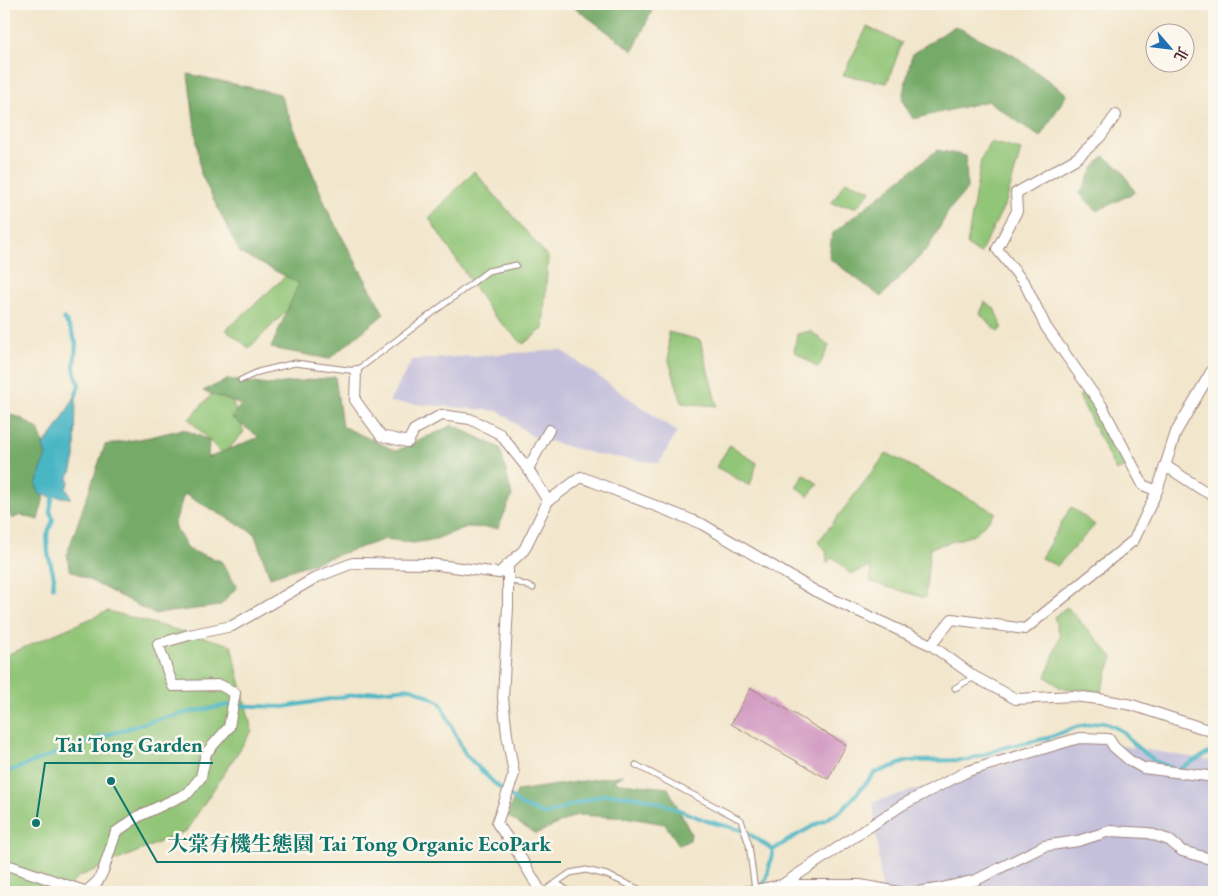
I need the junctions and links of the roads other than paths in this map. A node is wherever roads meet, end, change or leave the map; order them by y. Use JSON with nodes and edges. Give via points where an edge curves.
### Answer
{"nodes":[{"id":1,"x":1116,"y":115,"type":"dead end"},
{"id":2,"x":516,"y":265,"type":"dead end"},
{"id":3,"x":1214,"y":366,"type":"edge"},
{"id":4,"x":356,"y":371,"type":"junction"},
{"id":5,"x":240,"y":380,"type":"dead end"},
{"id":6,"x":549,"y":430,"type":"dead end"},
{"id":7,"x":1166,"y":466,"type":"junction"},
{"id":8,"x":528,"y":469,"type":"junction"},
{"id":9,"x":1157,"y":491,"type":"junction"},
{"id":10,"x":1214,"y":496,"type":"edge"},
{"id":11,"x":548,"y":501,"type":"junction"},
{"id":12,"x":508,"y":565,"type":"junction"},
{"id":13,"x":508,"y":579,"type":"junction"},
{"id":14,"x":533,"y":588,"type":"dead end"},
{"id":15,"x":931,"y":645,"type":"junction"},
{"id":16,"x":975,"y":677,"type":"junction"},
{"id":17,"x":955,"y":688,"type":"dead end"},
{"id":18,"x":1208,"y":730,"type":"dead end"},
{"id":19,"x":636,"y":765,"type":"dead end"},
{"id":20,"x":1214,"y":775,"type":"edge"},
{"id":21,"x":1214,"y":860,"type":"edge"},
{"id":22,"x":4,"y":864,"type":"edge"},
{"id":23,"x":556,"y":883,"type":"junction"},
{"id":24,"x":782,"y":885,"type":"junction"},
{"id":25,"x":750,"y":891,"type":"edge"},
{"id":26,"x":86,"y":892,"type":"edge"},
{"id":27,"x":542,"y":892,"type":"edge"},
{"id":28,"x":570,"y":892,"type":"edge"},
{"id":29,"x":645,"y":892,"type":"edge"},
{"id":30,"x":899,"y":892,"type":"edge"},
{"id":31,"x":917,"y":892,"type":"edge"}],
"edges":[{"from":1,"to":9,"type":"street","via":[[1100,137],[1077,158],[1016,193],[1017,211],[996,249],[1025,284],[1046,327],[1102,406],[1143,484]]},
{"from":2,"to":4,"type":"lane","via":[[488,271]]},
{"from":3,"to":7,"type":"street","via":[[1176,432]]},
{"from":4,"to":5,"type":"lane","via":[[295,363]]},
{"from":4,"to":8,"type":"street","via":[[356,400],[381,436],[408,442],[414,430],[441,415],[470,419],[500,434]]},
{"from":6,"to":8,"type":"street"},
{"from":7,"to":9,"type":"street"},
{"from":7,"to":10,"type":"street"},
{"from":8,"to":11,"type":"street"},
{"from":9,"to":15,"type":"street","via":[[1134,540],[1025,630],[952,620]]},
{"from":11,"to":12,"type":"street","via":[[524,550]]},
{"from":11,"to":15,"type":"street","via":[[581,477],[702,524],[815,591]]},
{"from":12,"to":13,"type":"street"},
{"from":12,"to":26,"type":"street","via":[[499,573],[430,564],[353,563],[317,577],[232,626],[158,644],[173,686],[220,685],[235,693],[229,728],[206,753],[201,777],[188,793],[139,816],[116,832],[103,871]]},
{"from":13,"to":14,"type":"lane"},
{"from":13,"to":27,"type":"street","via":[[503,698],[514,774],[497,823]]},
{"from":15,"to":16,"type":"street"},
{"from":16,"to":17,"type":"lane"},
{"from":16,"to":18,"type":"street","via":[[1016,699],[1073,696],[1099,699],[1132,705]]},
{"from":19,"to":25,"type":"lane","via":[[741,820],[749,845]]},
{"from":20,"to":24,"type":"street","via":[[1143,768],[1129,760],[1109,739],[1079,738],[968,771],[902,805]]},
{"from":21,"to":31,"type":"street","via":[[1182,851],[1169,840],[1148,833],[1110,831],[1044,846],[976,880]]},
{"from":22,"to":26,"type":"street"},
{"from":23,"to":27,"type":"lane"},
{"from":23,"to":28,"type":"lane"},
{"from":23,"to":29,"type":"lane","via":[[570,873],[586,870],[607,875]]},
{"from":24,"to":25,"type":"street"},
{"from":24,"to":30,"type":"street","via":[[860,885]]}]}
